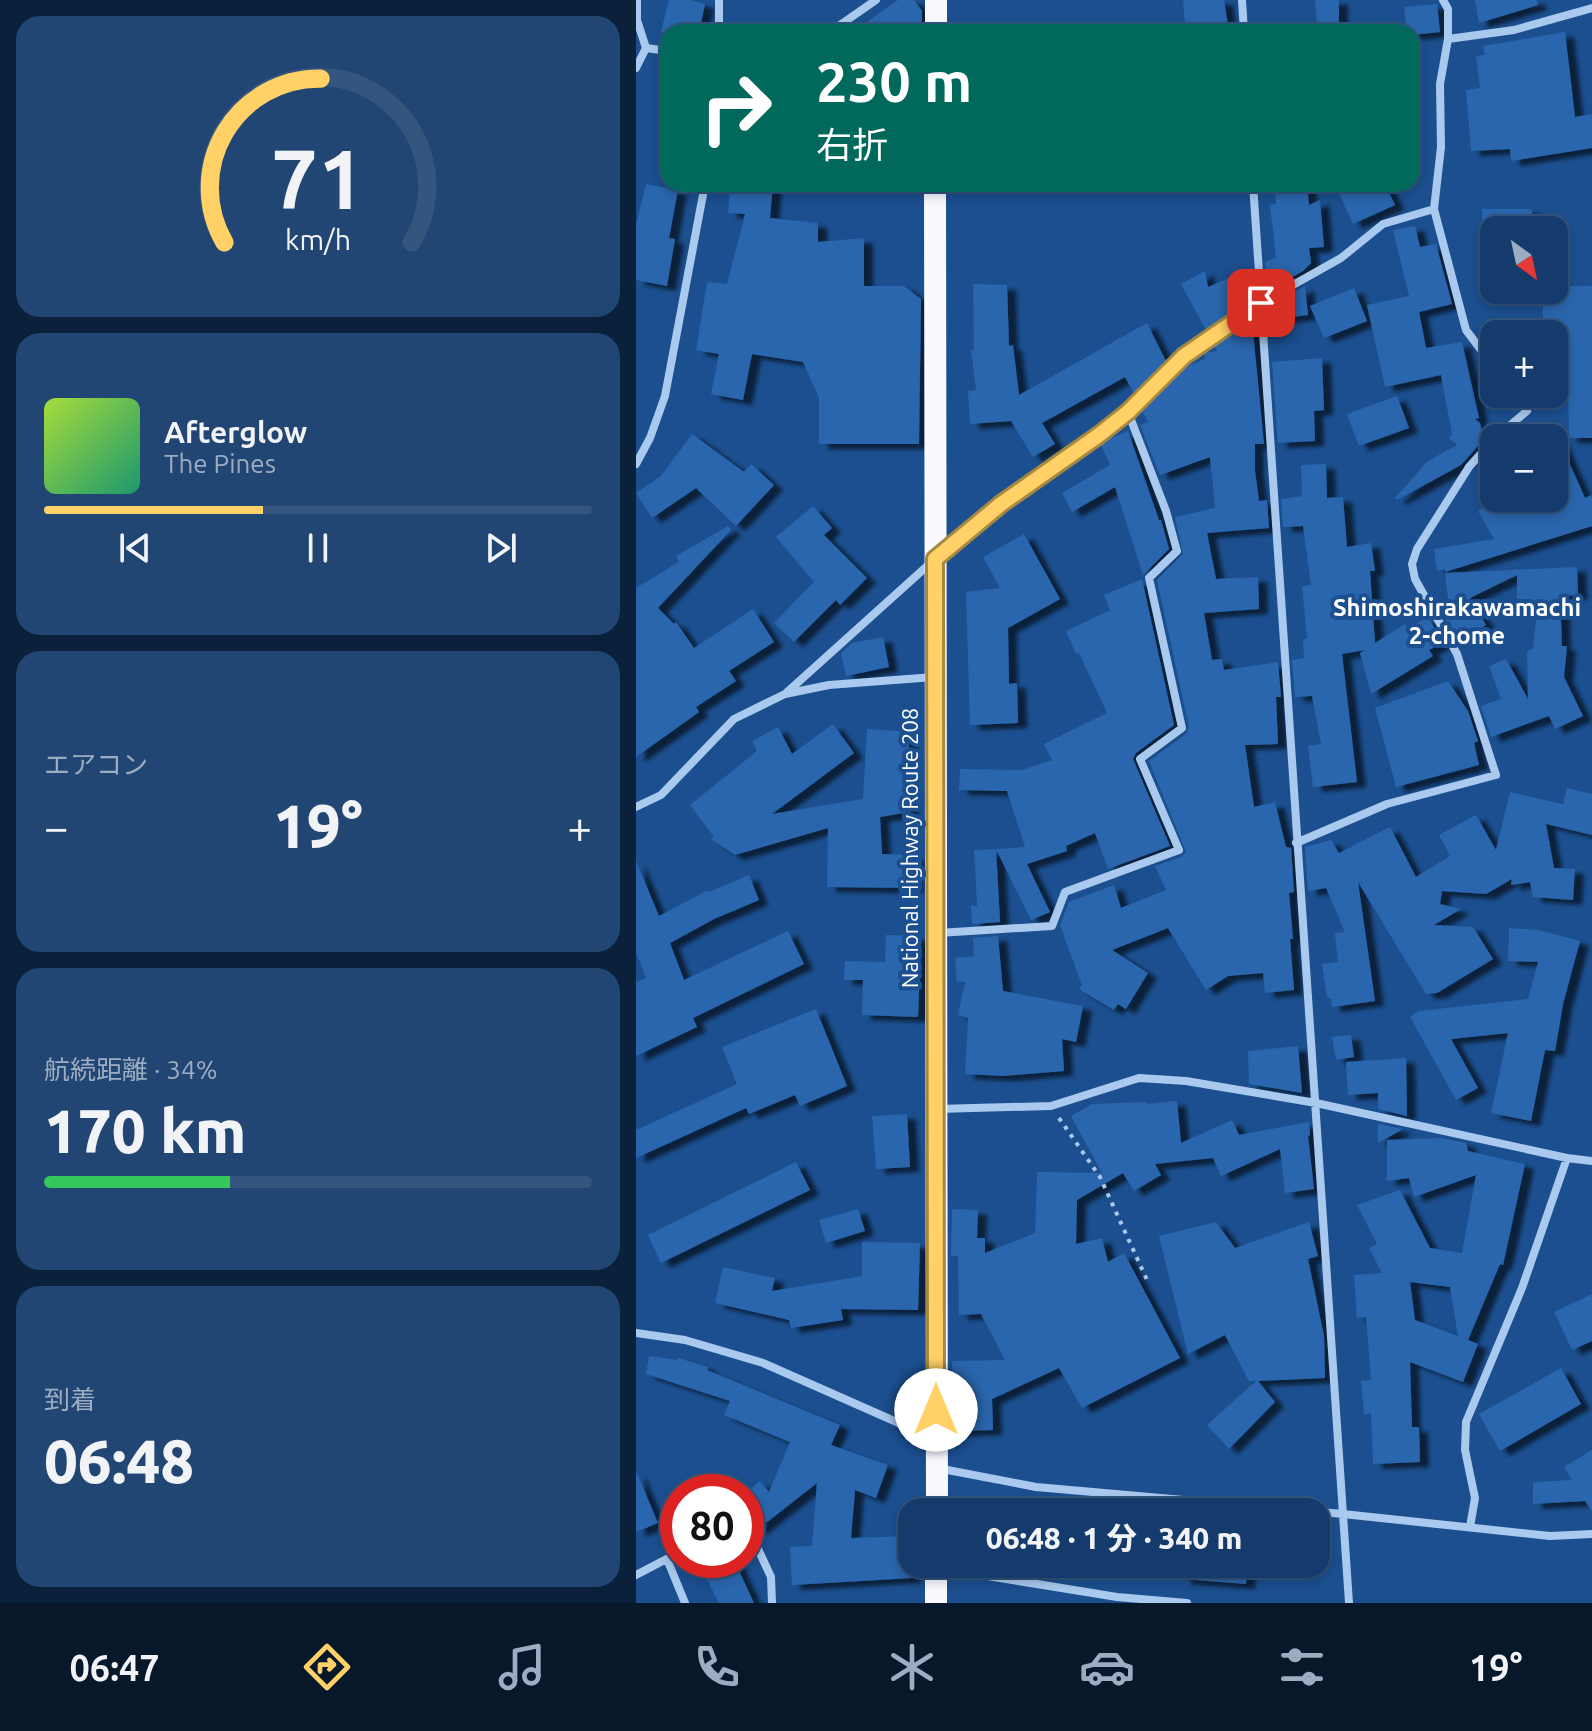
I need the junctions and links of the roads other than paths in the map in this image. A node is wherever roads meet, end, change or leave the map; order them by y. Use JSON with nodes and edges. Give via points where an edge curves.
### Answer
{"nodes":[{"id":1,"x":637,"y":0,"type":"edge"},
{"id":2,"x":719,"y":0,"type":"edge"},
{"id":3,"x":876,"y":0,"type":"edge"},
{"id":4,"x":936,"y":0,"type":"edge"},
{"id":5,"x":1242,"y":0,"type":"edge"},
{"id":6,"x":1443,"y":0,"type":"edge"},
{"id":7,"x":1592,"y":8,"type":"edge"},
{"id":8,"x":719,"y":24,"type":"edge"},
{"id":9,"x":842,"y":24,"type":"edge"},
{"id":10,"x":936,"y":24,"type":"edge"},
{"id":11,"x":1244,"y":24,"type":"edge"},
{"id":12,"x":1448,"y":39,"type":"junction"},
{"id":13,"x":646,"y":48,"type":"junction"},
{"id":14,"x":660,"y":50,"type":"edge"},
{"id":15,"x":636,"y":68,"type":"edge"},
{"id":16,"x":703,"y":192,"type":"edge"},
{"id":17,"x":935,"y":192,"type":"edge"},
{"id":18,"x":1254,"y":192,"type":"edge"},
{"id":19,"x":1434,"y":209,"type":"junction"},
{"id":20,"x":1261,"y":303,"type":"junction"},
{"id":21,"x":1480,"y":348,"type":"edge"},
{"id":22,"x":1525,"y":408,"type":"edge"},
{"id":23,"x":1128,"y":412,"type":"junction"},
{"id":24,"x":1512,"y":424,"type":"edge"},
{"id":25,"x":1480,"y":455,"type":"edge"},
{"id":26,"x":636,"y":464,"type":"edge"},
{"id":27,"x":935,"y":559,"type":"junction"},
{"id":28,"x":935,"y":676,"type":"junction"},
{"id":29,"x":785,"y":694,"type":"junction"},
{"id":30,"x":636,"y":807,"type":"edge"},
{"id":31,"x":1296,"y":843,"type":"junction"},
{"id":32,"x":935,"y":933,"type":"junction"},
{"id":33,"x":1316,"y":1103,"type":"junction"},
{"id":34,"x":935,"y":1109,"type":"junction"},
{"id":35,"x":1567,"y":1158,"type":"junction"},
{"id":36,"x":1592,"y":1161,"type":"edge"},
{"id":37,"x":636,"y":1333,"type":"edge"},
{"id":38,"x":936,"y":1440,"type":"junction"},
{"id":39,"x":937,"y":1468,"type":"junction"},
{"id":40,"x":937,"y":1498,"type":"edge"},
{"id":41,"x":1343,"y":1514,"type":"junction"},
{"id":42,"x":1470,"y":1527,"type":"junction"},
{"id":43,"x":1592,"y":1534,"type":"edge"},
{"id":44,"x":764,"y":1562,"type":"edge"},
{"id":45,"x":660,"y":1563,"type":"edge"},
{"id":46,"x":636,"y":1575,"type":"edge"},
{"id":47,"x":675,"y":1578,"type":"edge"},
{"id":48,"x":936,"y":1578,"type":"edge"},
{"id":49,"x":1006,"y":1578,"type":"edge"},
{"id":50,"x":685,"y":1603,"type":"edge"},
{"id":51,"x":772,"y":1603,"type":"edge"},
{"id":52,"x":936,"y":1603,"type":"edge"},
{"id":53,"x":1187,"y":1603,"type":"edge"},
{"id":54,"x":1349,"y":1603,"type":"edge"}],
"edges":[{"from":1,"to":13,"type":"street"},
{"from":2,"to":8,"type":"street"},
{"from":3,"to":9,"type":"street"},
{"from":4,"to":10,"type":"highway"},
{"from":5,"to":11,"type":"street"},
{"from":6,"to":12,"type":"street"},
{"from":7,"to":12,"type":"street","via":[[1514,30]]},
{"from":12,"to":19,"type":"street","via":[[1440,84],[1441,147]]},
{"from":13,"to":14,"type":"street"},
{"from":13,"to":15,"type":"street"},
{"from":16,"to":26,"type":"street","via":[[665,396]]},
{"from":17,"to":27,"type":"highway","name":"National Highway Route 208"},
{"from":18,"to":20,"type":"street"},
{"from":19,"to":20,"type":"street","via":[[1383,224],[1341,258]]},
{"from":19,"to":21,"type":"street","via":[[1466,330]]},
{"from":20,"to":23,"type":"street","via":[[1184,356]]},
{"from":20,"to":31,"type":"street"},
{"from":22,"to":24,"type":"street"},
{"from":23,"to":27,"type":"street"},
{"from":23,"to":32,"type":"street","via":[[1177,551],[1149,578],[1182,728],[1140,759],[1179,850],[1065,892],[1052,926]]},
{"from":25,"to":31,"type":"street","via":[[1412,564],[1415,579],[1457,654],[1496,775],[1387,804]]},
{"from":27,"to":28,"type":"highway","name":"National Highway Route 208"},
{"from":27,"to":29,"type":"street"},
{"from":28,"to":29,"type":"street"},
{"from":28,"to":32,"type":"highway","name":"National Highway Route 208"},
{"from":29,"to":30,"type":"street","via":[[734,719],[661,795]]},
{"from":31,"to":33,"type":"street"},
{"from":32,"to":34,"type":"highway","name":"National Highway Route 208"},
{"from":33,"to":34,"type":"street","via":[[1139,1078],[1051,1106]]},
{"from":33,"to":35,"type":"street"},
{"from":33,"to":41,"type":"street"},
{"from":34,"to":38,"type":"highway","name":"National Highway Route 208"},
{"from":35,"to":36,"type":"street"},
{"from":35,"to":42,"type":"street","via":[[1522,1288],[1466,1422],[1465,1450],[1475,1498]]},
{"from":37,"to":38,"type":"street","via":[[685,1340],[763,1363]]},
{"from":38,"to":39,"type":"highway","name":"National Highway Route 208"},
{"from":39,"to":40,"type":"highway","name":"National Highway Route 208"},
{"from":39,"to":41,"type":"street","via":[[1036,1487]]},
{"from":41,"to":42,"type":"street"},
{"from":41,"to":54,"type":"street"},
{"from":42,"to":43,"type":"street","via":[[1550,1536]]},
{"from":44,"to":51,"type":"street"},
{"from":45,"to":46,"type":"street"},
{"from":47,"to":50,"type":"street"},
{"from":48,"to":52,"type":"highway"},
{"from":49,"to":53,"type":"street"}]}
